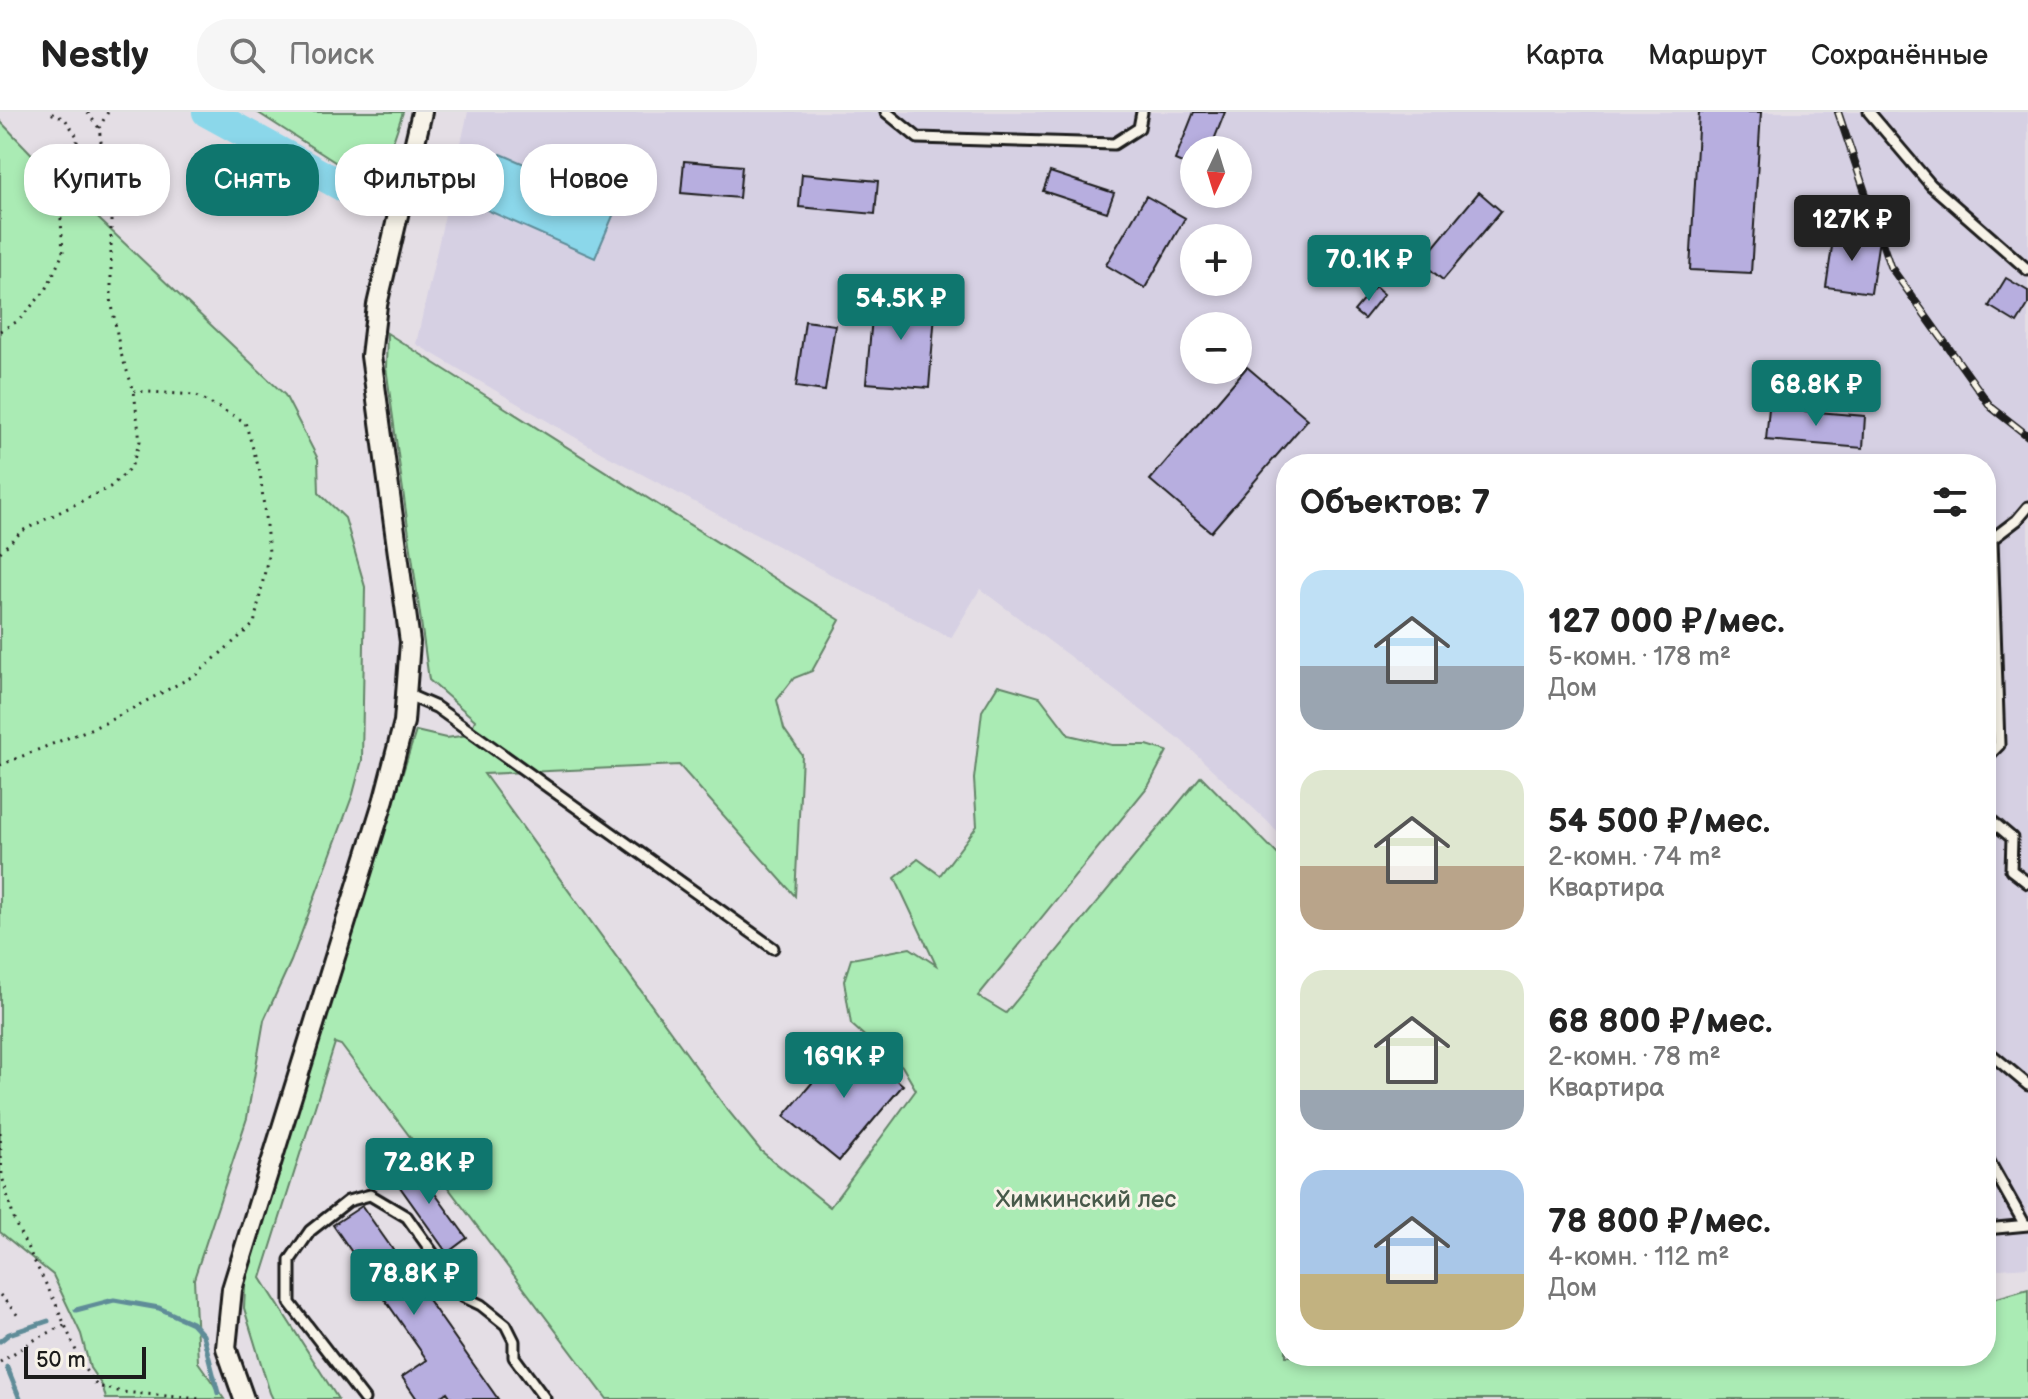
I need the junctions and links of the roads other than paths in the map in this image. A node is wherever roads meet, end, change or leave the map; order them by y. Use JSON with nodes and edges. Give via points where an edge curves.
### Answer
{"nodes":[{"id":1,"x":422,"y":112,"type":"edge"},
{"id":2,"x":886,"y":112,"type":"edge"},
{"id":3,"x":1142,"y":112,"type":"edge"},
{"id":4,"x":1869,"y":112,"type":"edge"},
{"id":5,"x":2028,"y":270,"type":"edge"},
{"id":6,"x":2028,"y":507,"type":"edge"},
{"id":7,"x":1996,"y":534,"type":"edge"},
{"id":8,"x":1996,"y":683,"type":"edge"},
{"id":9,"x":406,"y":694,"type":"junction"},
{"id":10,"x":1996,"y":748,"type":"edge"},
{"id":11,"x":1996,"y":824,"type":"edge"},
{"id":12,"x":2028,"y":883,"type":"edge"},
{"id":13,"x":773,"y":948,"type":"dead end"},
{"id":14,"x":1996,"y":1058,"type":"edge"},
{"id":15,"x":2028,"y":1085,"type":"edge"},
{"id":16,"x":1996,"y":1173,"type":"edge"},
{"id":17,"x":2027,"y":1225,"type":"edge"},
{"id":18,"x":1996,"y":1228,"type":"edge"},
{"id":19,"x":244,"y":1399,"type":"edge"},
{"id":20,"x":364,"y":1399,"type":"edge"},
{"id":21,"x":545,"y":1399,"type":"edge"}],
"edges":[{"from":1,"to":9,"type":"street","via":[[377,305],[371,356],[410,642]]},
{"from":2,"to":3,"type":"lane","via":[[918,138],[1114,144],[1139,128]]},
{"from":4,"to":5,"type":"lane","via":[[1931,185]]},
{"from":6,"to":7,"type":"lane"},
{"from":8,"to":10,"type":"lane"},
{"from":9,"to":13,"type":"lane","via":[[436,707]]},
{"from":9,"to":19,"type":"street","via":[[384,799],[232,1289],[226,1348]]},
{"from":11,"to":12,"type":"lane","via":[[2012,838],[2011,870]]},
{"from":14,"to":15,"type":"lane"},
{"from":16,"to":17,"type":"lane"},
{"from":17,"to":18,"type":"lane"},
{"from":20,"to":21,"type":"lane","via":[[290,1303],[290,1260],[310,1231],[348,1201],[370,1195],[407,1217],[464,1297],[506,1325],[514,1357]]}]}
